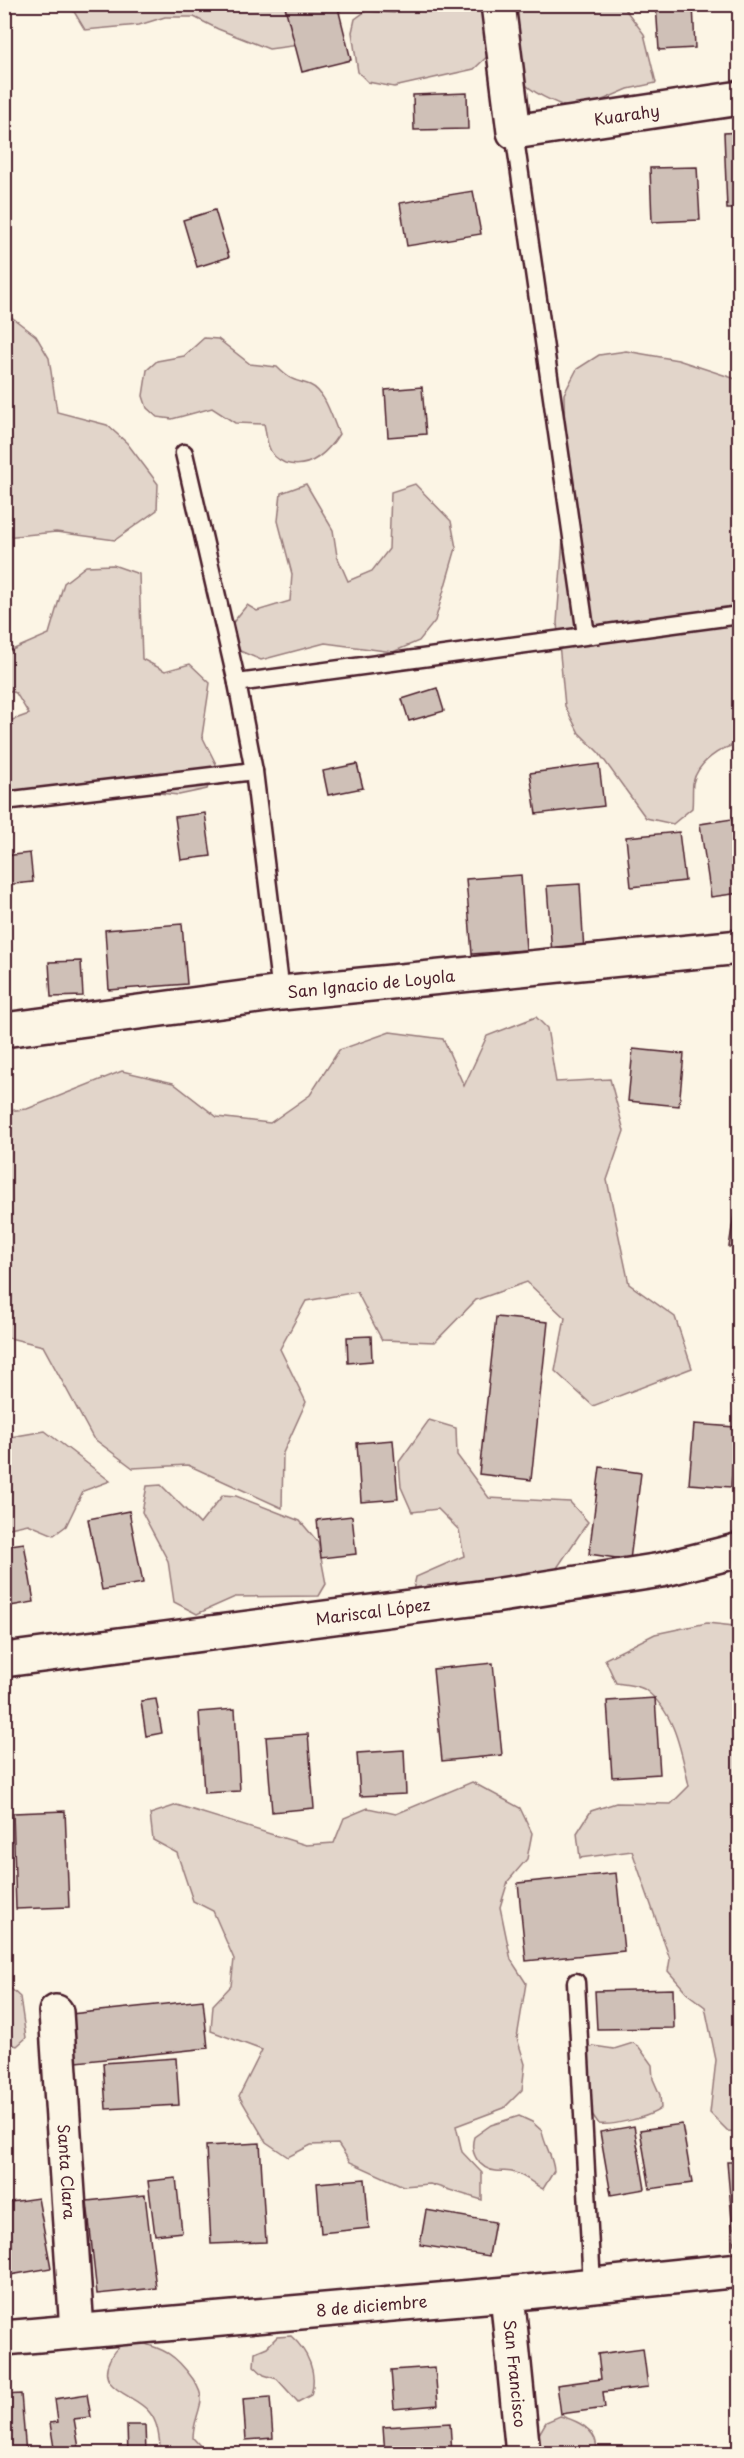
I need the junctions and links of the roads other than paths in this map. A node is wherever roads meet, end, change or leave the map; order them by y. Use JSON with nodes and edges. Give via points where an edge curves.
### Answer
{"nodes":[{"id":1,"x":498,"y":4,"type":"edge"},
{"id":2,"x":740,"y":98,"type":"edge"},
{"id":3,"x":514,"y":132,"type":"junction"},
{"id":4,"x":184,"y":453,"type":"dead end"},
{"id":5,"x":740,"y":615,"type":"edge"},
{"id":6,"x":586,"y":635,"type":"junction"},
{"id":7,"x":237,"y":683,"type":"junction"},
{"id":8,"x":254,"y":771,"type":"junction"},
{"id":9,"x":4,"y":801,"type":"edge"},
{"id":10,"x":740,"y":947,"type":"edge"},
{"id":11,"x":281,"y":993,"type":"junction"},
{"id":12,"x":4,"y":1030,"type":"edge"},
{"id":13,"x":740,"y":1550,"type":"edge"},
{"id":14,"x":4,"y":1660,"type":"edge"},
{"id":15,"x":576,"y":1982,"type":"dead end"},
{"id":16,"x":56,"y":2012,"type":"dead end"},
{"id":17,"x":740,"y":2270,"type":"edge"},
{"id":18,"x":592,"y":2285,"type":"junction"},
{"id":19,"x":507,"y":2294,"type":"junction"},
{"id":20,"x":77,"y":2331,"type":"junction"},
{"id":21,"x":4,"y":2338,"type":"edge"},
{"id":22,"x":523,"y":2454,"type":"edge"}],
"edges":[{"from":1,"to":3,"type":"street"},
{"from":2,"to":3,"type":"street","name":"Kuarahy"},
{"from":3,"to":6,"type":"lane"},
{"from":4,"to":7,"type":"lane"},
{"from":5,"to":6,"type":"lane"},
{"from":6,"to":7,"type":"lane"},
{"from":7,"to":8,"type":"lane"},
{"from":8,"to":9,"type":"lane"},
{"from":8,"to":11,"type":"lane"},
{"from":10,"to":11,"type":"street","name":"San Ignacio de Loyola"},
{"from":11,"to":12,"type":"street","name":"San Ignacio de Loyola"},
{"from":13,"to":14,"type":"street","name":"Mariscal López","via":[[661,1570],[505,1594]]},
{"from":15,"to":18,"type":"lane"},
{"from":16,"to":20,"type":"street","name":"Santa Clara"},
{"from":17,"to":18,"type":"street","name":"8 de diciembre"},
{"from":18,"to":19,"type":"street","name":"8 de diciembre"},
{"from":19,"to":20,"type":"street","name":"8 de diciembre"},
{"from":19,"to":22,"type":"street","name":"San Francisco"},
{"from":20,"to":21,"type":"street","name":"8 de diciembre"}]}
